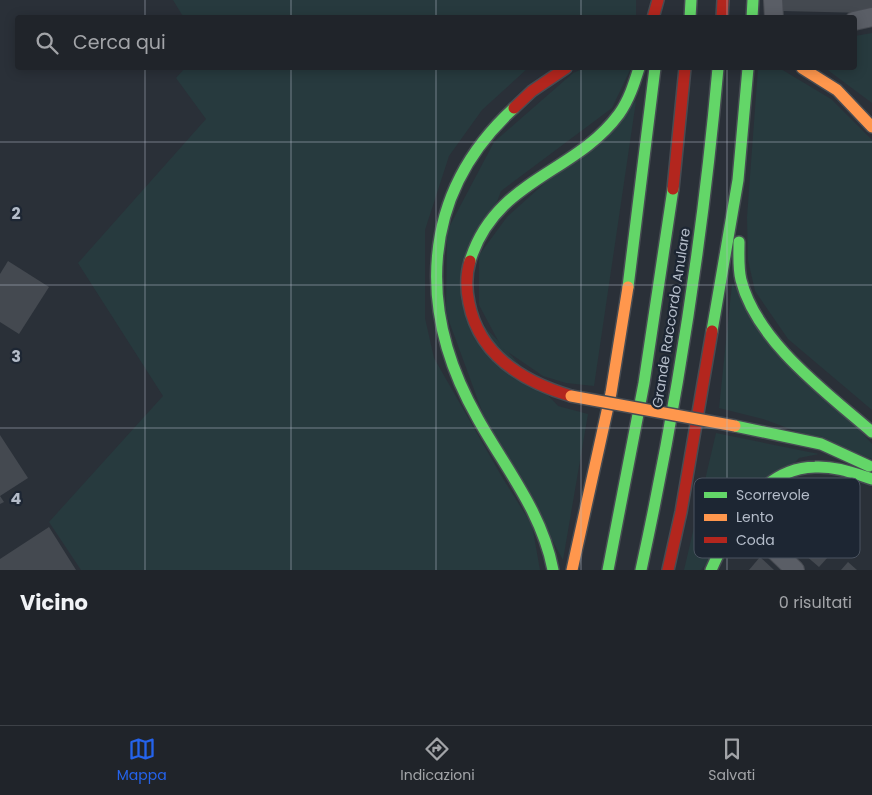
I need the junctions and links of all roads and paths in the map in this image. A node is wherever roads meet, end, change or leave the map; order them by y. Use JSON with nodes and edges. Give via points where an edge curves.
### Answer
{"nodes":[{"id":1,"x":659,"y":0,"type":"edge"},
{"id":2,"x":691,"y":0,"type":"edge"},
{"id":3,"x":723,"y":0,"type":"edge"},
{"id":4,"x":753,"y":0,"type":"edge"},
{"id":5,"x":774,"y":0,"type":"edge"},
{"id":6,"x":654,"y":15,"type":"edge"},
{"id":7,"x":658,"y":15,"type":"edge"},
{"id":8,"x":690,"y":15,"type":"edge"},
{"id":9,"x":722,"y":15,"type":"edge"},
{"id":10,"x":752,"y":15,"type":"edge"},
{"id":11,"x":774,"y":15,"type":"edge"},
{"id":12,"x":563,"y":70,"type":"edge"},
{"id":13,"x":637,"y":70,"type":"edge"},
{"id":14,"x":656,"y":70,"type":"edge"},
{"id":15,"x":685,"y":70,"type":"edge"},
{"id":16,"x":718,"y":70,"type":"edge"},
{"id":17,"x":748,"y":70,"type":"edge"},
{"id":18,"x":805,"y":70,"type":"edge"},
{"id":19,"x":872,"y":127,"type":"edge"},
{"id":20,"x":738,"y":180,"type":"junction"},
{"id":21,"x":872,"y":432,"type":"edge"},
{"id":22,"x":872,"y":468,"type":"edge"},
{"id":23,"x":774,"y":478,"type":"edge"},
{"id":24,"x":872,"y":480,"type":"edge"},
{"id":25,"x":716,"y":558,"type":"edge"},
{"id":26,"x":782,"y":558,"type":"edge"},
{"id":27,"x":552,"y":570,"type":"edge"},
{"id":28,"x":572,"y":570,"type":"edge"},
{"id":29,"x":608,"y":570,"type":"edge"},
{"id":30,"x":641,"y":570,"type":"edge"},
{"id":31,"x":668,"y":570,"type":"edge"},
{"id":32,"x":711,"y":570,"type":"edge"},
{"id":33,"x":795,"y":570,"type":"edge"}],
"edges":[{"from":1,"to":6,"type":"highway"},
{"from":1,"to":7,"type":"highway"},
{"from":2,"to":8,"type":"highway"},
{"from":3,"to":9,"type":"highway"},
{"from":4,"to":10,"type":"highway"},
{"from":5,"to":11,"type":"street"},
{"from":12,"to":27,"type":"highway","via":[[522,98],[486,137],[450,198],[442,220],[436,256],[438,311],[446,350],[471,406],[538,521]]},
{"from":13,"to":22,"type":"highway","bridge":true,"via":[[627,100],[616,119],[494,213],[477,236],[467,278],[469,304],[478,329],[508,366],[544,388],[571,396],[812,441]]},
{"from":14,"to":28,"type":"highway","via":[[611,392]]},
{"from":15,"to":29,"type":"highway","name":"Grande Raccordo Anulare","via":[[659,290]]},
{"from":16,"to":30,"type":"highway","name":"Grande Raccordo Anulare","via":[[692,296]]},
{"from":17,"to":20,"type":"highway"},
{"from":18,"to":19,"type":"highway","via":[[837,90]]},
{"from":20,"to":21,"type":"highway","via":[[740,274],[751,306],[795,362]]},
{"from":20,"to":31,"type":"highway","via":[[681,512]]},
{"from":23,"to":24,"type":"highway","via":[[796,469],[824,467],[849,471]]},
{"from":25,"to":32,"type":"highway"},
{"from":26,"to":33,"type":"street"}]}
